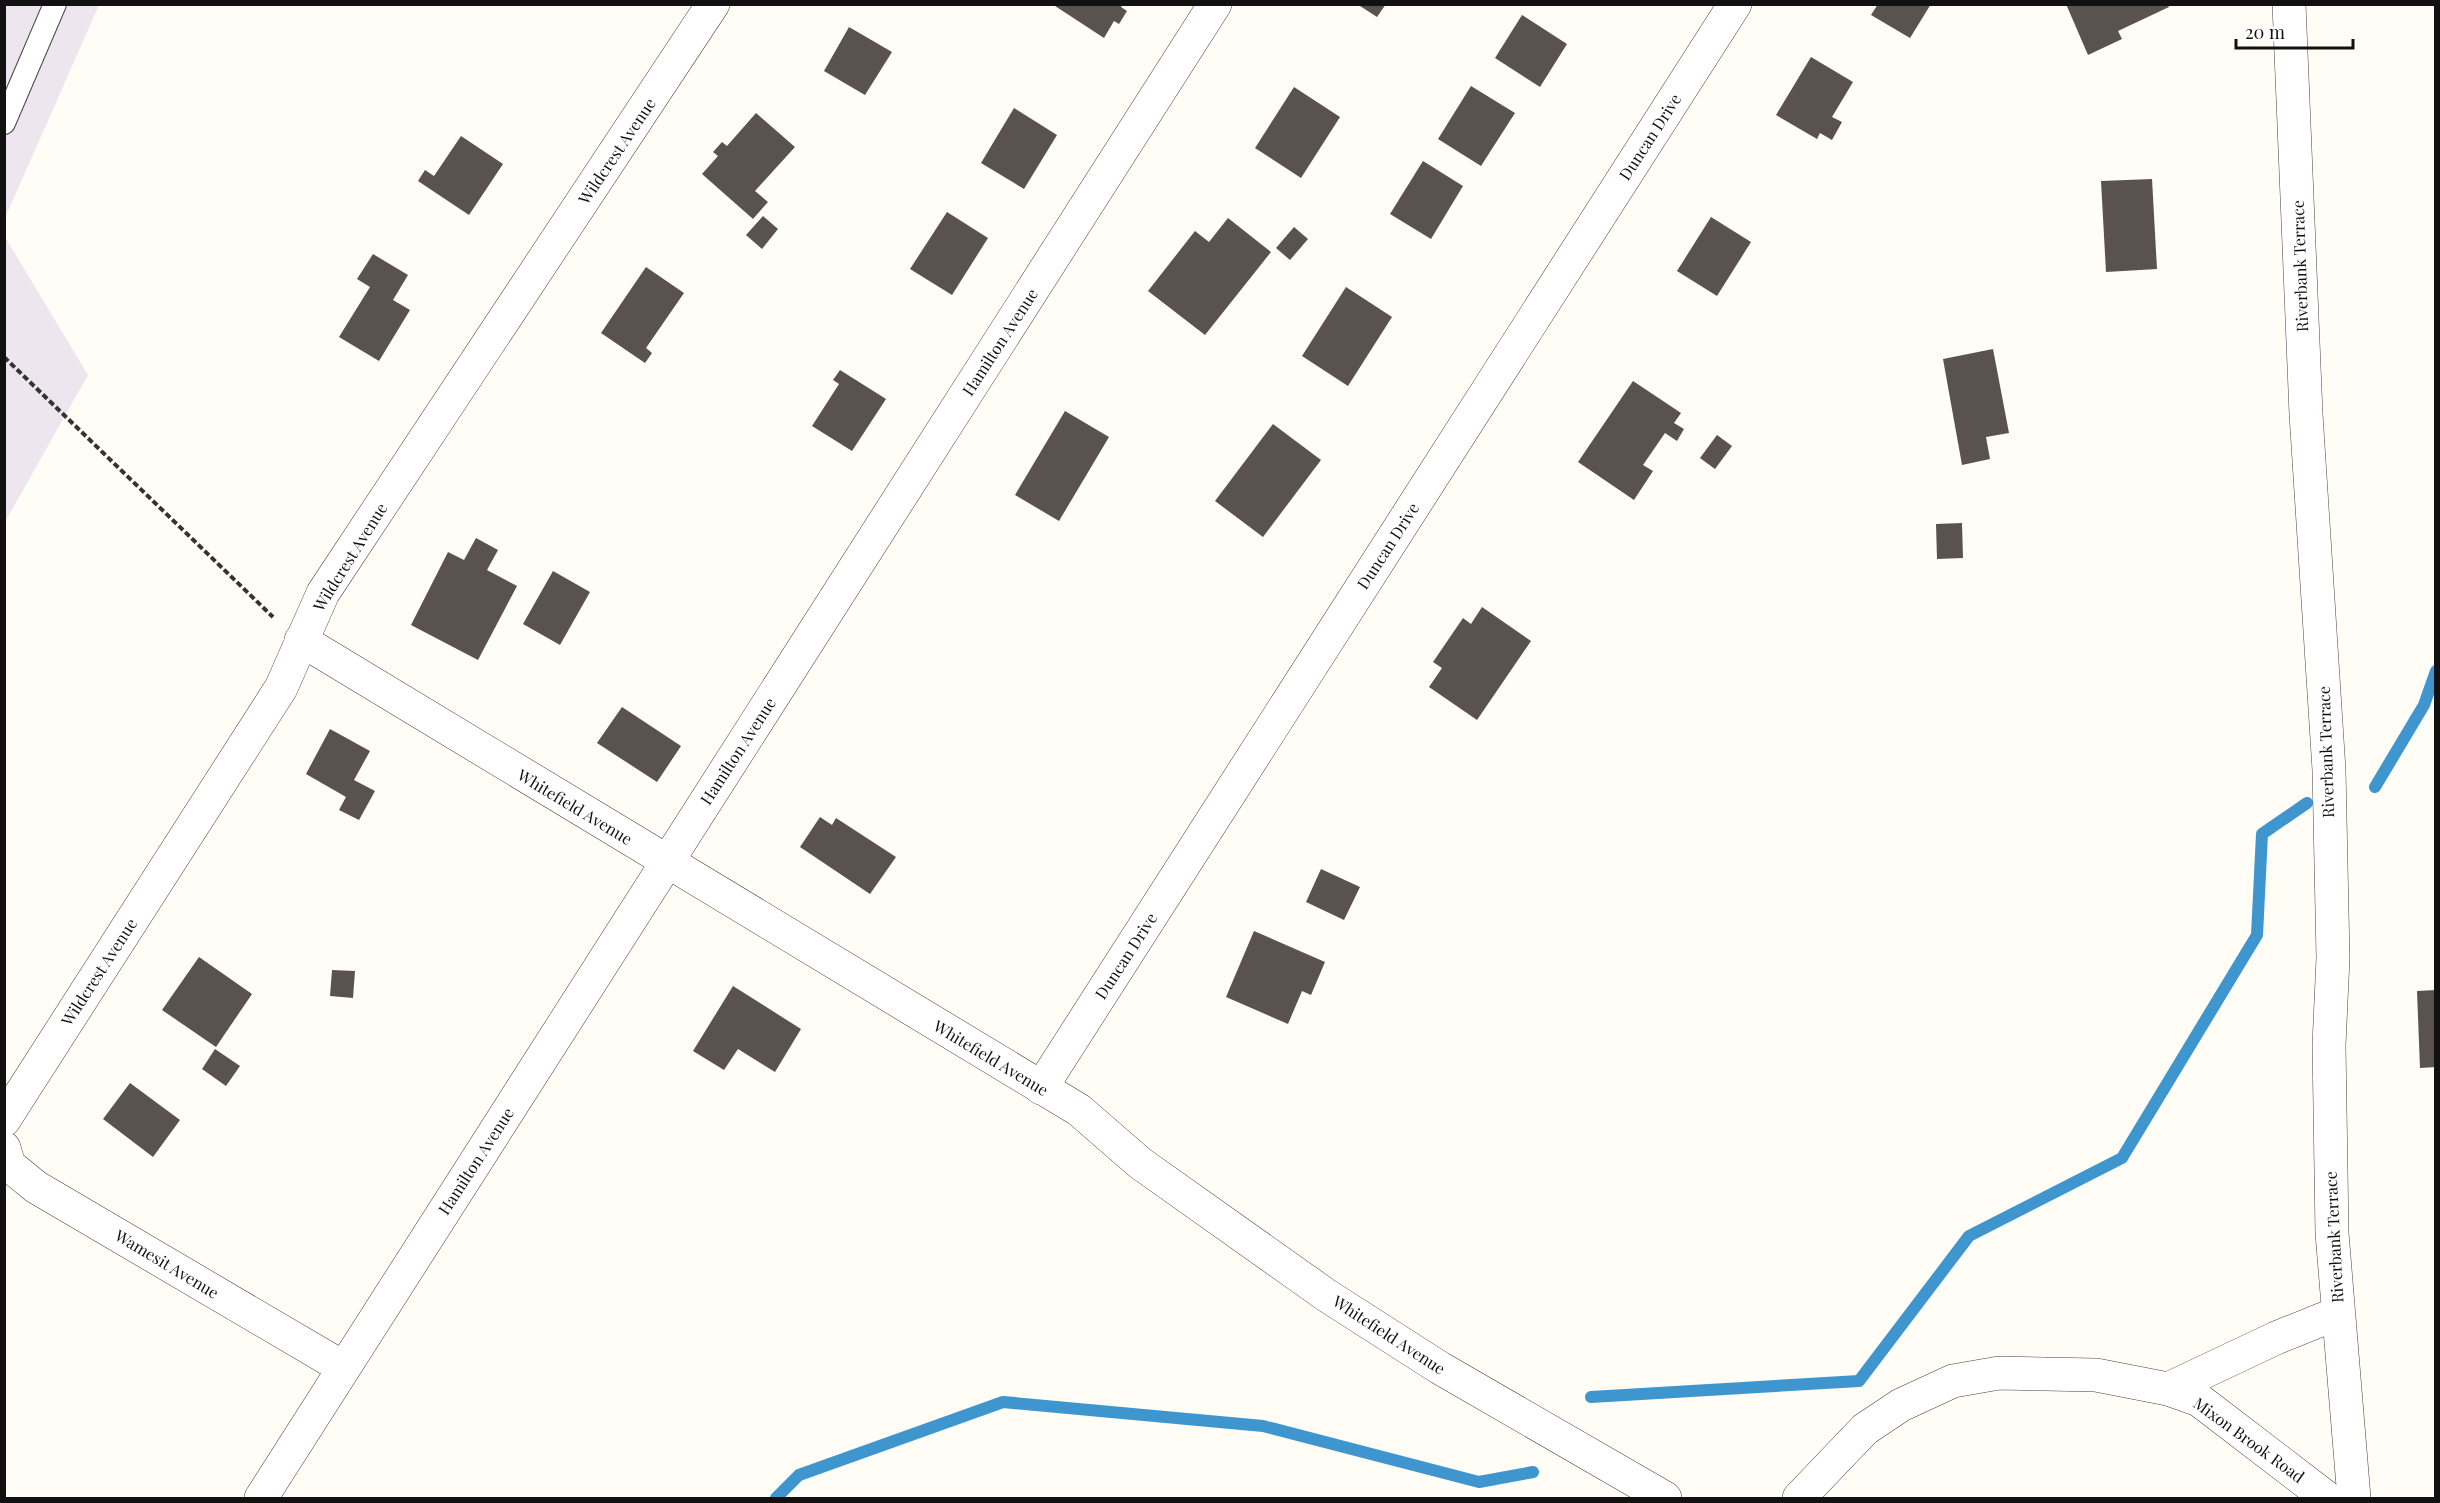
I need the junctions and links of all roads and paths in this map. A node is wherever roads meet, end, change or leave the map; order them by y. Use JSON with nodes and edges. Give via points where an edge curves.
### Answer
{"nodes":[{"id":1,"x":55,"y":4,"type":"edge"},
{"id":2,"x":713,"y":4,"type":"edge"},
{"id":3,"x":1215,"y":4,"type":"edge"},
{"id":4,"x":1735,"y":4,"type":"edge"},
{"id":5,"x":2289,"y":4,"type":"edge"},
{"id":6,"x":12,"y":82,"type":"edge"},
{"id":7,"x":4,"y":123,"type":"edge"},
{"id":8,"x":4,"y":357,"type":"edge"},
{"id":9,"x":301,"y":640,"type":"junction"},
{"id":10,"x":667,"y":863,"type":"junction"},
{"id":11,"x":1041,"y":1088,"type":"junction"},
{"id":12,"x":4,"y":1120,"type":"edge"},
{"id":13,"x":4,"y":1148,"type":"edge"},
{"id":14,"x":2338,"y":1312,"type":"junction"},
{"id":15,"x":344,"y":1368,"type":"junction"},
{"id":16,"x":2168,"y":1389,"type":"junction"},
{"id":17,"x":261,"y":1498,"type":"edge"},
{"id":18,"x":1665,"y":1498,"type":"edge"},
{"id":19,"x":1798,"y":1498,"type":"edge"},
{"id":20,"x":2327,"y":1498,"type":"edge"},
{"id":21,"x":2354,"y":1498,"type":"edge"}],
"edges":[{"from":1,"to":6,"type":"lane"},
{"from":2,"to":9,"type":"street","name":"Wildcrest Avenue","via":[[323,593]]},
{"from":3,"to":10,"type":"street","name":"Hamilton Avenue"},
{"from":4,"to":11,"type":"street","name":"Duncan Drive"},
{"from":5,"to":14,"type":"street","name":"Riverbank Terrace","via":[[2306,414],[2329,770],[2332,1233]]},
{"from":6,"to":7,"type":"lane"},
{"from":8,"to":9,"type":"path","via":[[261,608]]},
{"from":9,"to":10,"type":"street","name":"Whitefield Avenue"},
{"from":9,"to":12,"type":"street","name":"Wildcrest Avenue","via":[[280,688]]},
{"from":10,"to":11,"type":"street","name":"Whitefield Avenue"},
{"from":10,"to":15,"type":"street","name":"Hamilton Avenue"},
{"from":11,"to":18,"type":"street","name":"Whitefield Avenue","via":[[1079,1110],[1140,1163],[1326,1295],[1440,1368]]},
{"from":13,"to":15,"type":"street","name":"Wamesit Avenue","via":[[9,1165],[36,1187]]},
{"from":14,"to":16,"type":"street","name":"Mixon Brook Road"},
{"from":14,"to":21,"type":"street","name":"Riverbank Terrace"},
{"from":15,"to":17,"type":"street","name":"Hamilton Avenue"},
{"from":16,"to":19,"type":"street","name":"Mixon Brook Road","via":[[2096,1375],[1998,1373],[1953,1381],[1900,1405],[1865,1429]]},
{"from":16,"to":20,"type":"street","name":"Mixon Brook Road","via":[[2199,1400]]}]}
